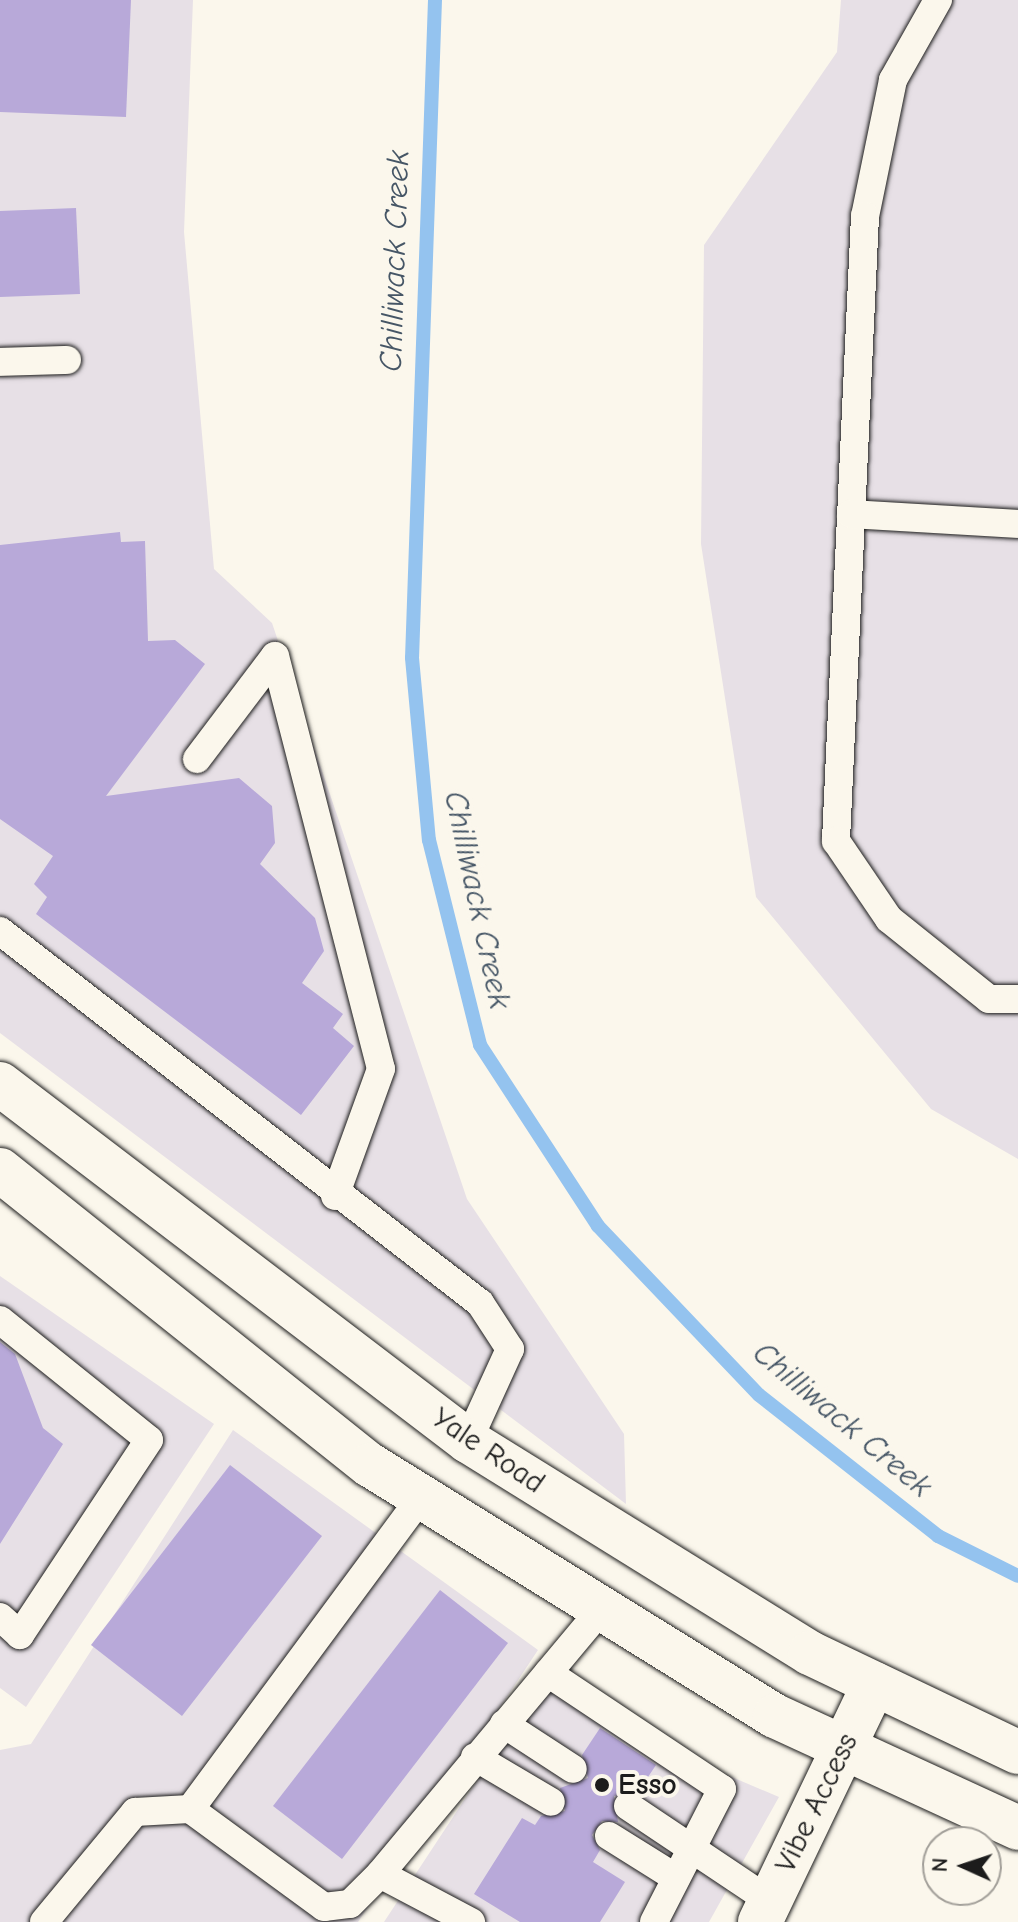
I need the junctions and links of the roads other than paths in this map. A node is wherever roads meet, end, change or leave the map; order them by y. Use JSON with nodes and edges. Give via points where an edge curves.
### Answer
{"nodes":[{"id":1,"x":938,"y":0,"type":"edge"},
{"id":2,"x":67,"y":360,"type":"dead end"},
{"id":3,"x":0,"y":362,"type":"edge"},
{"id":4,"x":851,"y":514,"type":"junction"},
{"id":5,"x":1018,"y":524,"type":"edge"},
{"id":6,"x":197,"y":759,"type":"dead end"},
{"id":7,"x":0,"y":931,"type":"edge"},
{"id":8,"x":1018,"y":999,"type":"edge"},
{"id":9,"x":4,"y":1094,"type":"edge"},
{"id":10,"x":0,"y":1170,"type":"edge"},
{"id":11,"x":335,"y":1196,"type":"junction"},
{"id":12,"x":0,"y":1320,"type":"edge"},
{"id":13,"x":468,"y":1441,"type":"junction"},
{"id":14,"x":422,"y":1496,"type":"junction"},
{"id":15,"x":601,"y":1610,"type":"junction"},
{"id":16,"x":0,"y":1617,"type":"edge"},
{"id":17,"x":548,"y":1673,"type":"junction"},
{"id":18,"x":874,"y":1684,"type":"junction"},
{"id":19,"x":504,"y":1724,"type":"junction"},
{"id":20,"x":844,"y":1749,"type":"junction"},
{"id":21,"x":1018,"y":1752,"type":"edge"},
{"id":22,"x":475,"y":1757,"type":"junction"},
{"id":23,"x":573,"y":1769,"type":"dead end"},
{"id":24,"x":551,"y":1802,"type":"dead end"},
{"id":25,"x":628,"y":1806,"type":"dead end"},
{"id":26,"x":190,"y":1809,"type":"junction"},
{"id":27,"x":1018,"y":1828,"type":"edge"},
{"id":28,"x":609,"y":1836,"type":"dead end"},
{"id":29,"x":692,"y":1849,"type":"junction"},
{"id":30,"x":380,"y":1874,"type":"junction"},
{"id":31,"x":676,"y":1878,"type":"junction"},
{"id":32,"x":765,"y":1912,"type":"edge"},
{"id":33,"x":317,"y":1914,"type":"edge"},
{"id":34,"x":44,"y":1922,"type":"edge"},
{"id":35,"x":471,"y":1922,"type":"edge"},
{"id":36,"x":654,"y":1922,"type":"edge"}],
"edges":[{"from":1,"to":4,"type":"lane","via":[[893,80],[865,216]]},
{"from":2,"to":3,"type":"lane"},
{"from":4,"to":5,"type":"lane"},
{"from":4,"to":8,"type":"lane","via":[[836,841],[889,919],[989,999]]},
{"from":6,"to":11,"type":"lane","via":[[275,656],[381,1069]]},
{"from":7,"to":11,"type":"lane"},
{"from":9,"to":13,"type":"main road","name":"Yale Road"},
{"from":10,"to":14,"type":"main road","via":[[370,1465]]},
{"from":11,"to":13,"type":"lane","via":[[480,1303],[510,1349]]},
{"from":12,"to":16,"type":"lane","via":[[149,1440],[20,1635]]},
{"from":13,"to":18,"type":"main road","name":"Yale Road","via":[[810,1653]]},
{"from":14,"to":15,"type":"main road"},
{"from":14,"to":26,"type":"lane"},
{"from":15,"to":17,"type":"lane"},
{"from":15,"to":20,"type":"main road","via":[[775,1716]]},
{"from":17,"to":19,"type":"lane"},
{"from":17,"to":29,"type":"lane","via":[[722,1789]]},
{"from":18,"to":20,"type":"main road","name":"Vibe Access"},
{"from":18,"to":21,"type":"main road","name":"Yale Road"},
{"from":19,"to":22,"type":"lane"},
{"from":19,"to":23,"type":"lane"},
{"from":20,"to":27,"type":"main road"},
{"from":20,"to":32,"type":"main road","name":"Vibe Access"},
{"from":22,"to":24,"type":"lane"},
{"from":22,"to":30,"type":"lane"},
{"from":25,"to":29,"type":"lane"},
{"from":26,"to":33,"type":"lane"},
{"from":26,"to":34,"type":"lane","via":[[135,1812]]},
{"from":28,"to":31,"type":"lane"},
{"from":29,"to":31,"type":"lane"},
{"from":29,"to":32,"type":"lane"},
{"from":30,"to":33,"type":"lane","via":[[350,1904]]},
{"from":30,"to":35,"type":"lane"},
{"from":31,"to":36,"type":"lane"}]}
